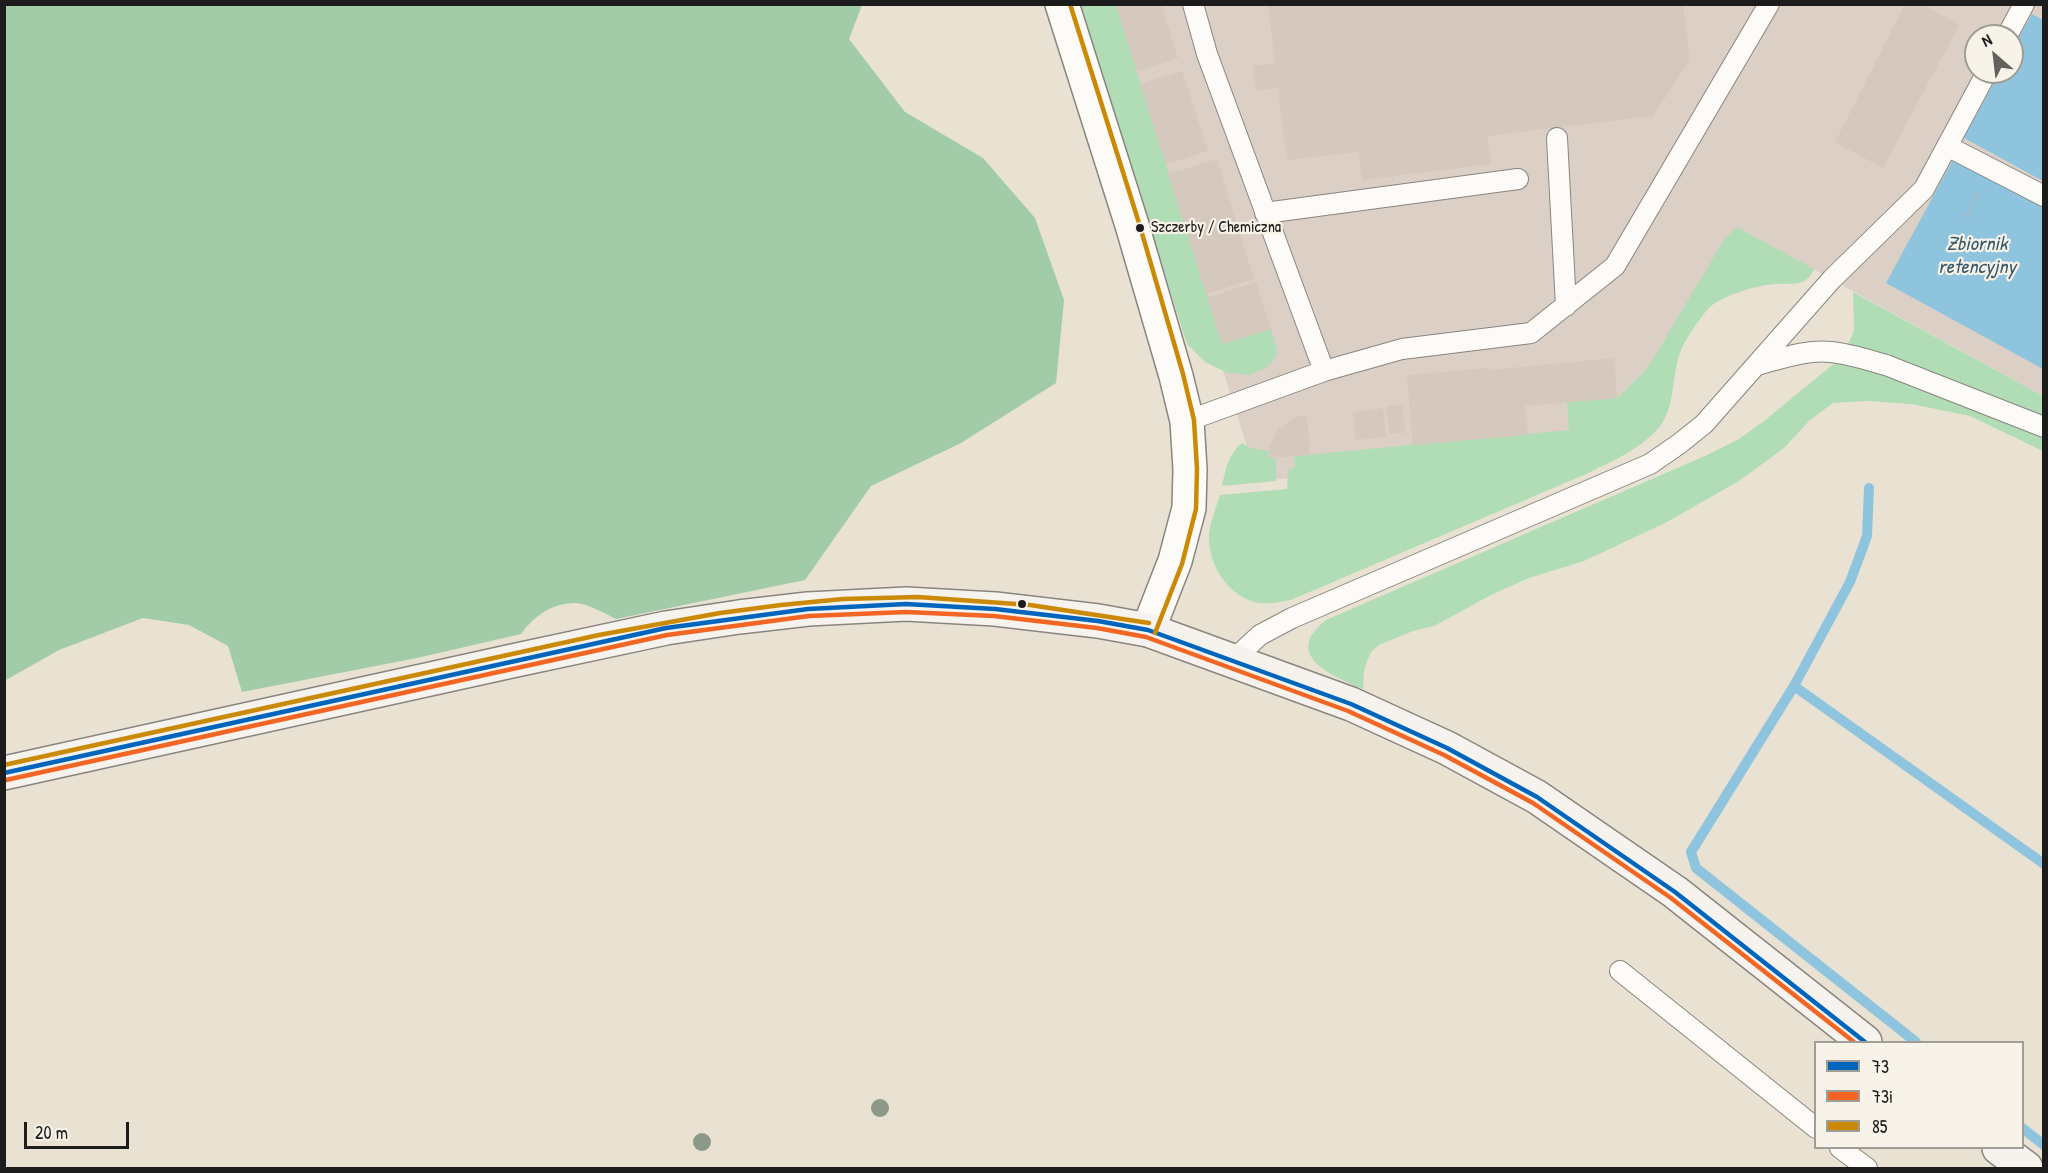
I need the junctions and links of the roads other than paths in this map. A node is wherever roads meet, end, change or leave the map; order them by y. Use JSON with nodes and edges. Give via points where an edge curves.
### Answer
{"nodes":[{"id":1,"x":1062,"y":4,"type":"edge"},
{"id":2,"x":1193,"y":4,"type":"edge"},
{"id":3,"x":2024,"y":4,"type":"edge"},
{"id":4,"x":1768,"y":5,"type":"edge"},
{"id":5,"x":2013,"y":24,"type":"edge"},
{"id":6,"x":1981,"y":84,"type":"edge"},
{"id":7,"x":1557,"y":138,"type":"dead end"},
{"id":8,"x":1947,"y":146,"type":"junction"},
{"id":9,"x":1518,"y":179,"type":"dead end"},
{"id":10,"x":2043,"y":196,"type":"edge"},
{"id":11,"x":1265,"y":213,"type":"junction"},
{"id":12,"x":1566,"y":306,"type":"junction"},
{"id":13,"x":1757,"y":365,"type":"junction"},
{"id":14,"x":1324,"y":371,"type":"junction"},
{"id":15,"x":1187,"y":421,"type":"junction"},
{"id":16,"x":2043,"y":427,"type":"edge"},
{"id":17,"x":1148,"y":630,"type":"junction"},
{"id":18,"x":1232,"y":661,"type":"junction"},
{"id":19,"x":4,"y":773,"type":"edge"},
{"id":20,"x":1620,"y":971,"type":"dead end"},
{"id":21,"x":1864,"y":1041,"type":"edge"},
{"id":22,"x":1814,"y":1127,"type":"edge"},
{"id":23,"x":1841,"y":1149,"type":"edge"},
{"id":24,"x":2000,"y":1149,"type":"edge"},
{"id":25,"x":1867,"y":1168,"type":"edge"},
{"id":26,"x":2026,"y":1168,"type":"edge"}],
"edges":[{"from":1,"to":15,"type":"street","via":[[1132,225]]},
{"from":2,"to":11,"type":"lane","via":[[1207,54]]},
{"from":3,"to":5,"type":"lane"},
{"from":4,"to":12,"type":"lane","via":[[1615,266]]},
{"from":6,"to":8,"type":"lane"},
{"from":7,"to":12,"type":"lane"},
{"from":8,"to":10,"type":"lane"},
{"from":8,"to":13,"type":"lane","via":[[1924,189],[1832,279]]},
{"from":9,"to":11,"type":"lane"},
{"from":11,"to":14,"type":"lane"},
{"from":12,"to":14,"type":"lane","via":[[1531,333],[1402,349]]},
{"from":13,"to":16,"type":"lane","via":[[1829,352],[1862,358]]},
{"from":13,"to":18,"type":"lane","via":[[1704,424],[1650,464],[1292,618],[1260,635]]},
{"from":14,"to":15,"type":"lane"},
{"from":15,"to":17,"type":"street","via":[[1189,508],[1175,561]]},
{"from":17,"to":18,"type":"street"},
{"from":17,"to":19,"type":"street","via":[[995,609],[906,604],[739,617],[666,628]]},
{"from":18,"to":21,"type":"street","via":[[1351,704],[1447,748],[1537,797],[1675,892]]},
{"from":20,"to":22,"type":"lane"},
{"from":23,"to":25,"type":"lane"},
{"from":24,"to":26,"type":"street"}]}
